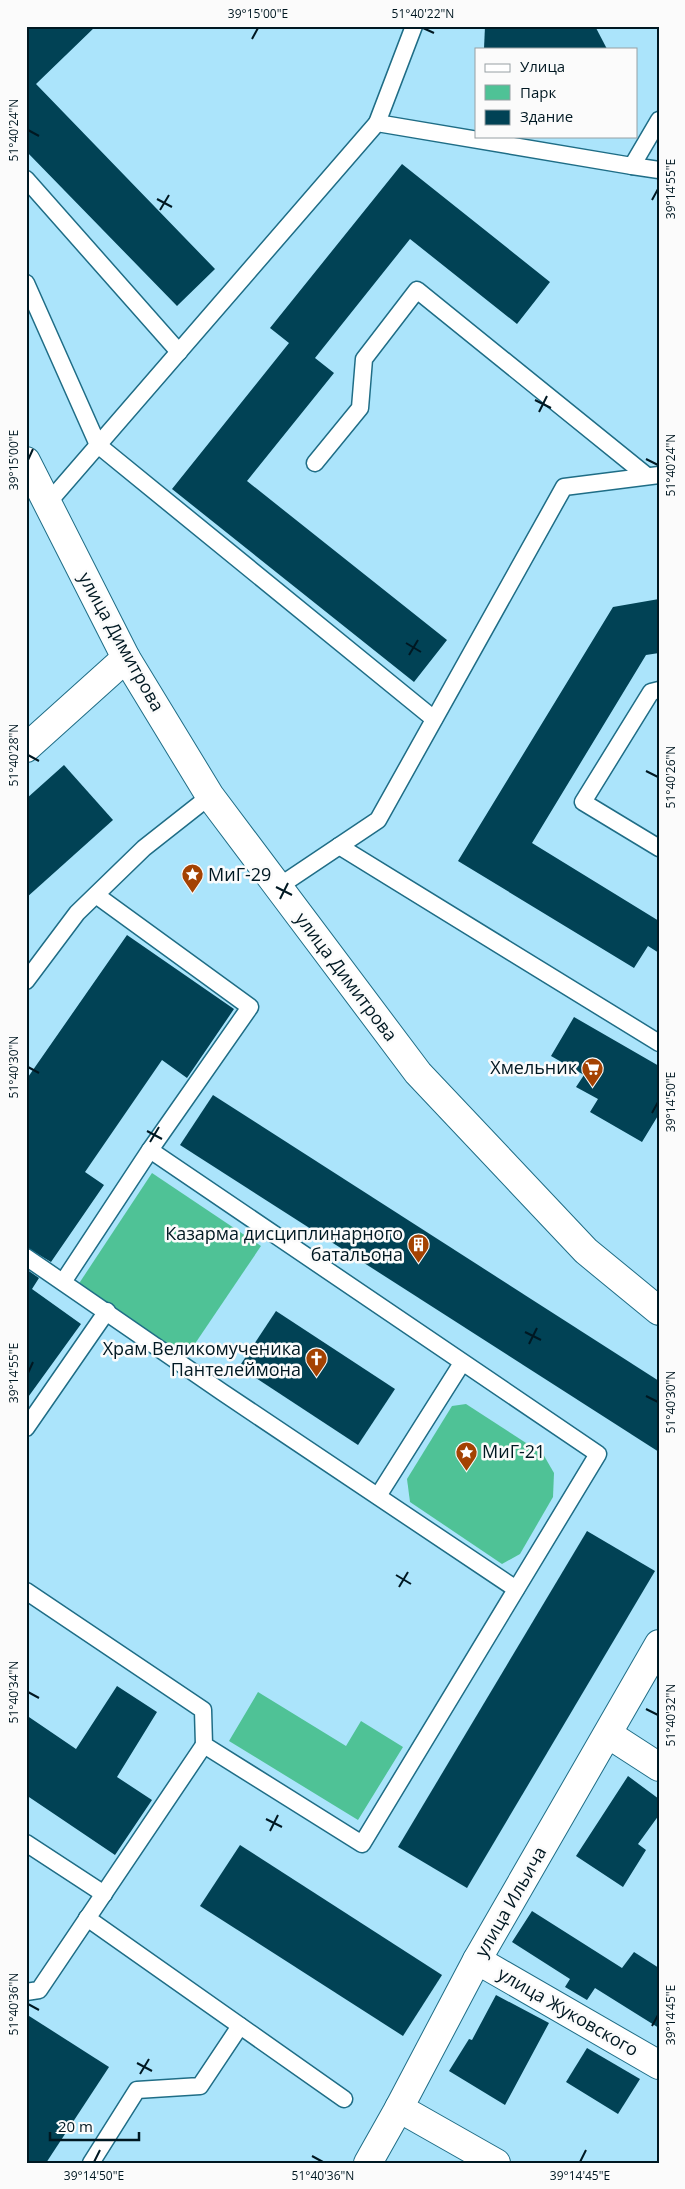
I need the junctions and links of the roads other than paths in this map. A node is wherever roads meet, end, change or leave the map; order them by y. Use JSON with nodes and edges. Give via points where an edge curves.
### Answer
{"nodes":[{"id":1,"x":414,"y":26,"type":"edge"},
{"id":2,"x":659,"y":120,"type":"edge"},
{"id":3,"x":377,"y":122,"type":"junction"},
{"id":4,"x":632,"y":166,"type":"junction"},
{"id":5,"x":659,"y":170,"type":"edge"},
{"id":6,"x":26,"y":179,"type":"edge"},
{"id":7,"x":26,"y":283,"type":"edge"},
{"id":8,"x":179,"y":352,"type":"junction"},
{"id":9,"x":98,"y":445,"type":"junction"},
{"id":10,"x":26,"y":461,"type":"edge"},
{"id":11,"x":315,"y":463,"type":"dead end"},
{"id":12,"x":653,"y":475,"type":"edge"},
{"id":13,"x":48,"y":504,"type":"junction"},
{"id":14,"x":126,"y":658,"type":"junction"},
{"id":15,"x":659,"y":690,"type":"edge"},
{"id":16,"x":434,"y":719,"type":"junction"},
{"id":17,"x":26,"y":748,"type":"edge"},
{"id":18,"x":210,"y":796,"type":"junction"},
{"id":19,"x":339,"y":846,"type":"junction"},
{"id":20,"x":659,"y":848,"type":"edge"},
{"id":21,"x":278,"y":887,"type":"junction"},
{"id":22,"x":96,"y":895,"type":"junction"},
{"id":23,"x":26,"y":981,"type":"edge"},
{"id":24,"x":659,"y":1043,"type":"edge"},
{"id":25,"x":150,"y":1150,"type":"junction"},
{"id":26,"x":26,"y":1256,"type":"edge"},
{"id":27,"x":63,"y":1282,"type":"junction"},
{"id":28,"x":107,"y":1311,"type":"junction"},
{"id":29,"x":659,"y":1311,"type":"edge"},
{"id":30,"x":462,"y":1363,"type":"junction"},
{"id":31,"x":26,"y":1428,"type":"edge"},
{"id":32,"x":378,"y":1496,"type":"junction"},
{"id":33,"x":516,"y":1589,"type":"junction"},
{"id":34,"x":26,"y":1591,"type":"edge"},
{"id":35,"x":659,"y":1644,"type":"edge"},
{"id":36,"x":608,"y":1734,"type":"junction"},
{"id":37,"x":204,"y":1745,"type":"junction"},
{"id":38,"x":659,"y":1767,"type":"edge"},
{"id":39,"x":26,"y":1843,"type":"edge"},
{"id":40,"x":104,"y":1894,"type":"junction"},
{"id":41,"x":87,"y":1918,"type":"junction"},
{"id":42,"x":477,"y":1960,"type":"junction"},
{"id":43,"x":26,"y":1992,"type":"edge"},
{"id":44,"x":240,"y":2026,"type":"junction"},
{"id":45,"x":659,"y":2065,"type":"edge"},
{"id":46,"x":344,"y":2099,"type":"dead end"},
{"id":47,"x":399,"y":2108,"type":"junction"},
{"id":48,"x":91,"y":2163,"type":"edge"},
{"id":49,"x":368,"y":2163,"type":"edge"},
{"id":50,"x":496,"y":2163,"type":"edge"}],
"edges":[{"from":1,"to":3,"type":"lane"},
{"from":2,"to":4,"type":"lane"},
{"from":3,"to":4,"type":"lane"},
{"from":3,"to":8,"type":"lane"},
{"from":4,"to":5,"type":"lane"},
{"from":6,"to":8,"type":"lane"},
{"from":7,"to":9,"type":"lane"},
{"from":8,"to":9,"type":"lane"},
{"from":9,"to":13,"type":"lane"},
{"from":9,"to":16,"type":"lane"},
{"from":10,"to":13,"type":"street","name":"улица Димитрова"},
{"from":11,"to":12,"type":"lane","via":[[360,408],[364,359],[417,290]]},
{"from":12,"to":16,"type":"lane","via":[[564,487]]},
{"from":13,"to":14,"type":"street","name":"улица Димитрова"},
{"from":14,"to":17,"type":"street"},
{"from":14,"to":18,"type":"street","name":"улица Димитрова"},
{"from":15,"to":20,"type":"lane","via":[[651,692],[583,802]]},
{"from":16,"to":19,"type":"lane","via":[[378,820]]},
{"from":18,"to":21,"type":"street","name":"улица Димитрова"},
{"from":18,"to":22,"type":"lane","via":[[144,848]]},
{"from":19,"to":21,"type":"lane"},
{"from":19,"to":24,"type":"lane"},
{"from":21,"to":29,"type":"street","name":"улица Димитрова","via":[[418,1073],[586,1252]]},
{"from":22,"to":23,"type":"lane","via":[[78,913]]},
{"from":22,"to":25,"type":"lane","via":[[250,1007]]},
{"from":25,"to":27,"type":"lane"},
{"from":25,"to":30,"type":"lane"},
{"from":26,"to":27,"type":"lane"},
{"from":27,"to":28,"type":"lane"},
{"from":28,"to":31,"type":"lane"},
{"from":28,"to":32,"type":"lane"},
{"from":30,"to":32,"type":"lane"},
{"from":30,"to":33,"type":"lane","via":[[598,1454]]},
{"from":32,"to":33,"type":"lane"},
{"from":33,"to":37,"type":"lane","via":[[362,1844]]},
{"from":34,"to":37,"type":"lane","via":[[203,1710]]},
{"from":35,"to":36,"type":"street","name":"улица Ильича"},
{"from":36,"to":38,"type":"street"},
{"from":36,"to":42,"type":"street","name":"улица Ильича"},
{"from":37,"to":40,"type":"lane"},
{"from":39,"to":40,"type":"lane"},
{"from":40,"to":41,"type":"lane"},
{"from":41,"to":43,"type":"lane","via":[[39,1990]]},
{"from":41,"to":44,"type":"lane"},
{"from":42,"to":45,"type":"street","name":"улица Жуковского"},
{"from":42,"to":47,"type":"street","name":"улица Ильича"},
{"from":44,"to":46,"type":"lane"},
{"from":44,"to":48,"type":"lane","via":[[200,2086],[137,2090]]},
{"from":47,"to":49,"type":"street","name":"улица Ильича"},
{"from":47,"to":50,"type":"street"}]}
